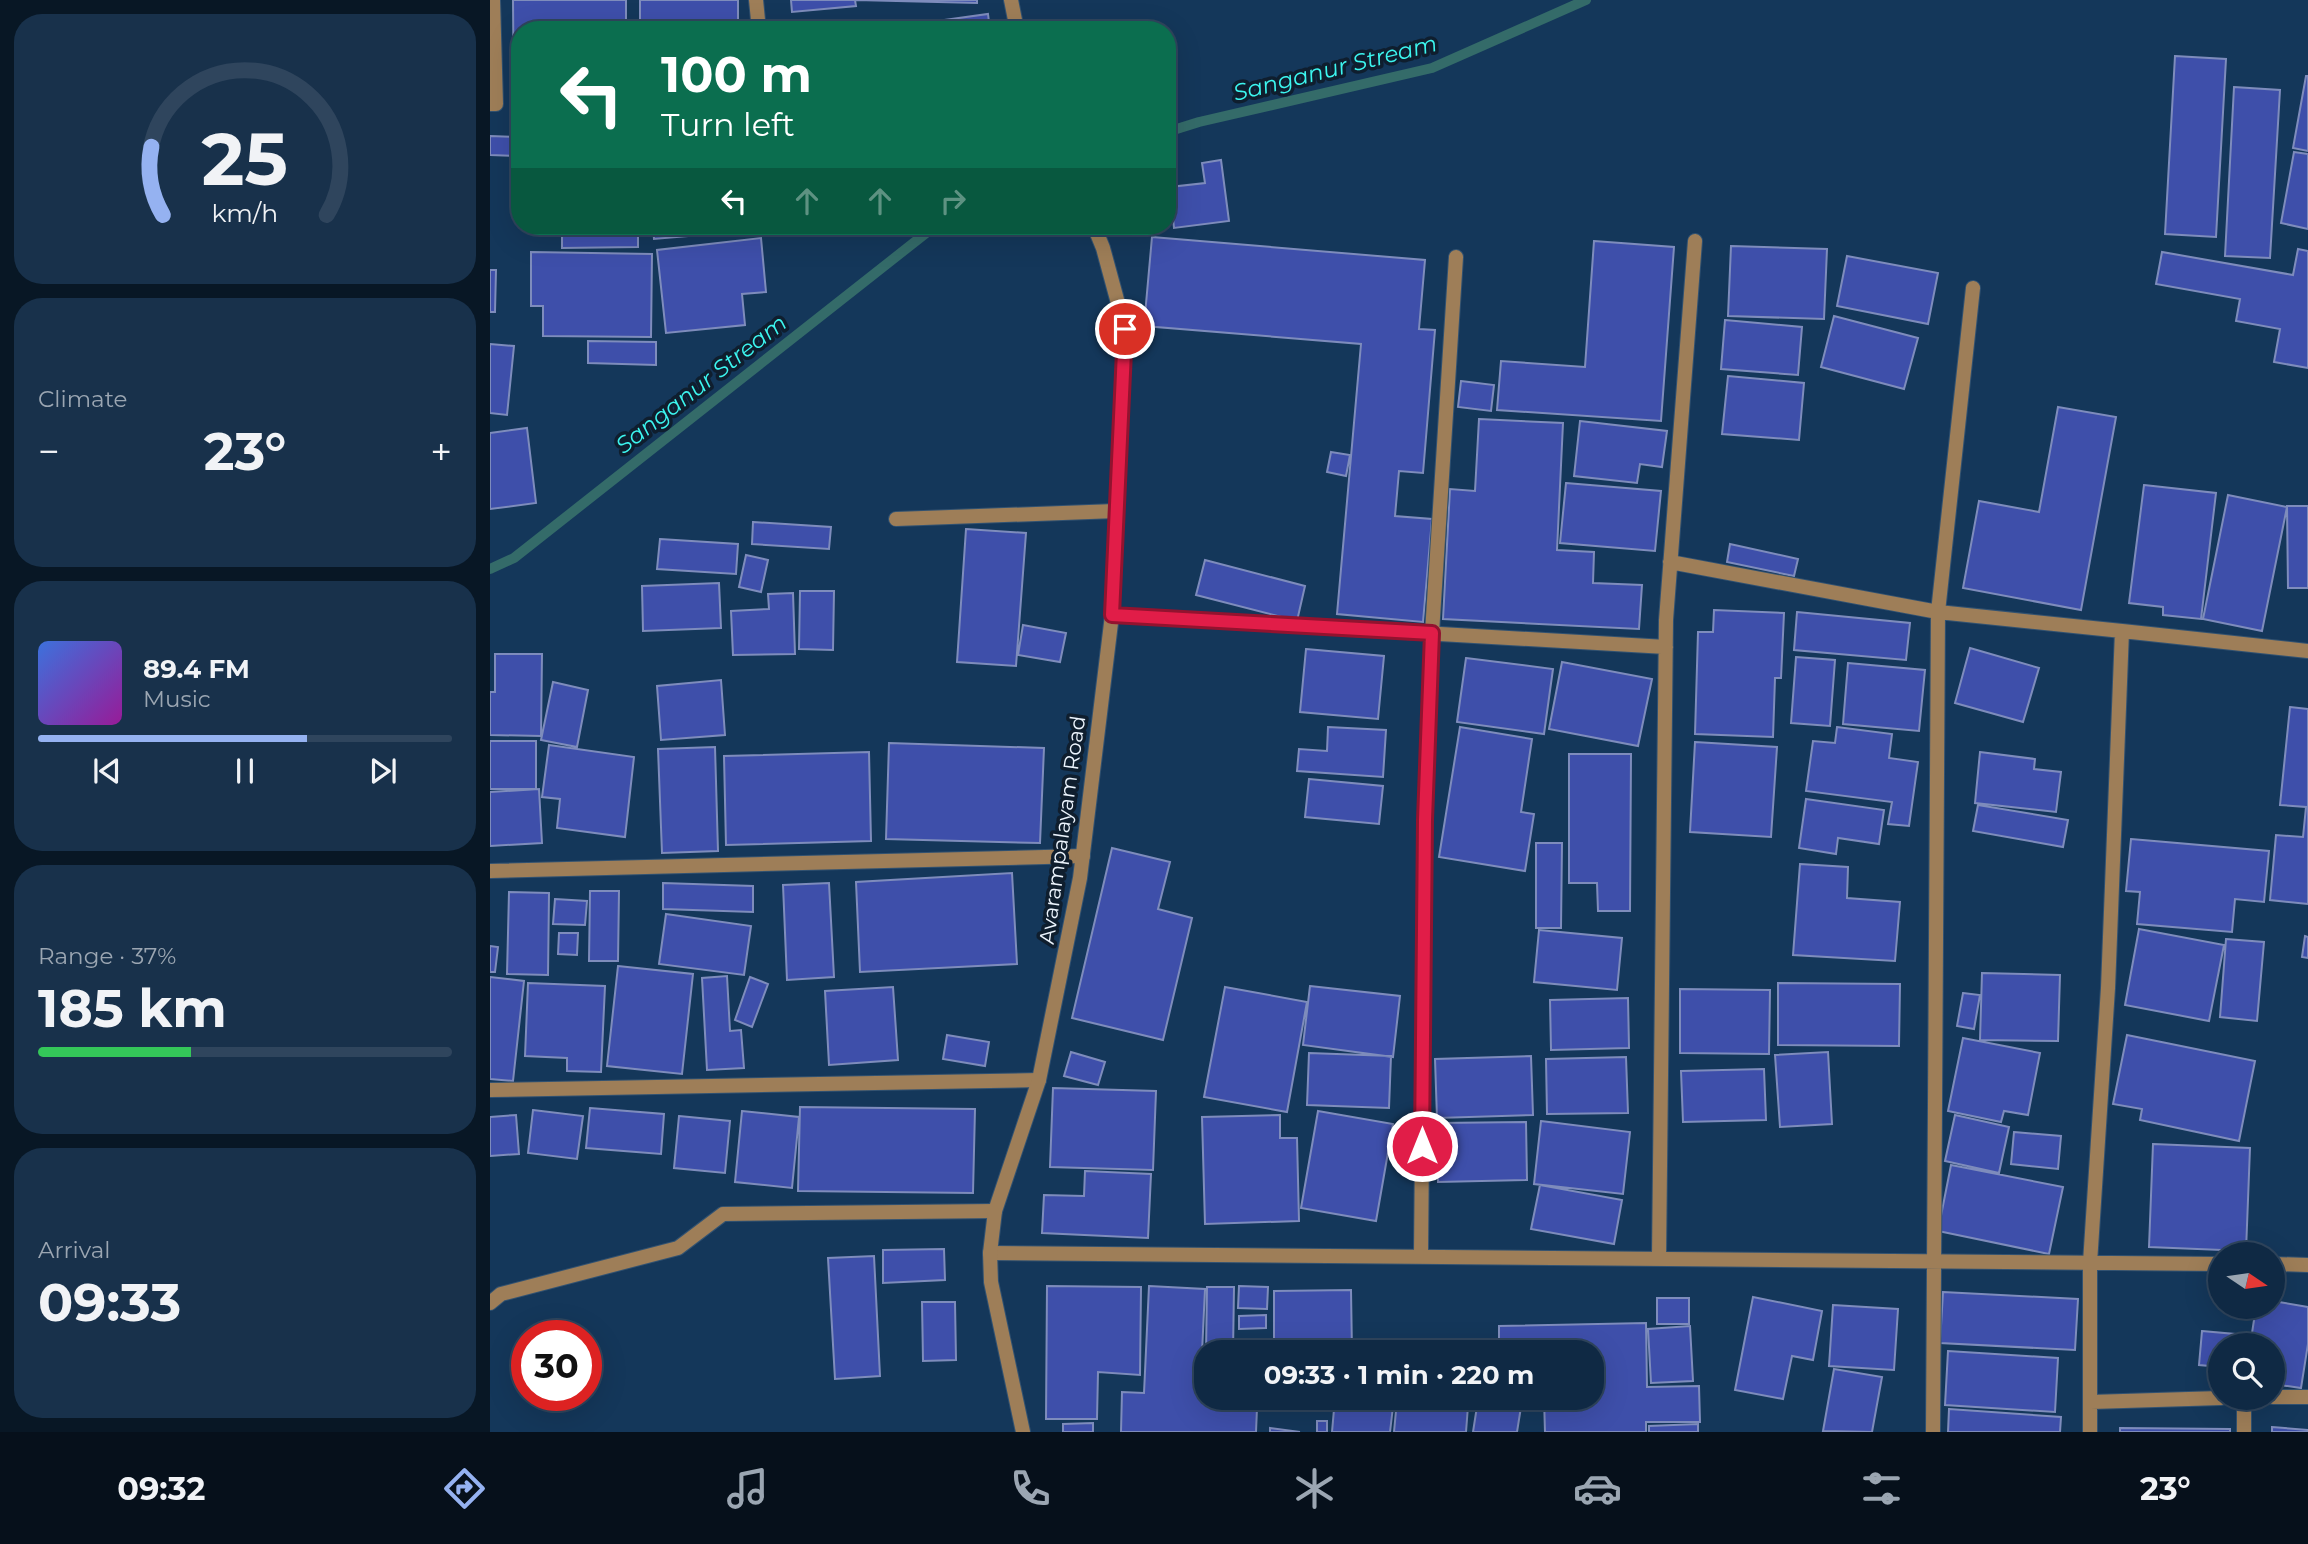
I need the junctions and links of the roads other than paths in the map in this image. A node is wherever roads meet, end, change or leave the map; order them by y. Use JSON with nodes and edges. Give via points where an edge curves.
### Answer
{"nodes":[{"id":1,"x":493,"y":0,"type":"edge"},
{"id":2,"x":756,"y":0,"type":"edge"},
{"id":3,"x":1011,"y":0,"type":"edge"},
{"id":4,"x":758,"y":21,"type":"edge"},
{"id":5,"x":1015,"y":21,"type":"edge"},
{"id":6,"x":490,"y":104,"type":"edge"},
{"id":7,"x":1098,"y":235,"type":"edge"},
{"id":8,"x":1695,"y":241,"type":"dead end"},
{"id":9,"x":1455,"y":257,"type":"dead end"},
{"id":10,"x":1973,"y":288,"type":"dead end"},
{"id":11,"x":1116,"y":511,"type":"junction"},
{"id":12,"x":895,"y":519,"type":"dead end"},
{"id":13,"x":1671,"y":562,"type":"junction"},
{"id":14,"x":1938,"y":612,"type":"junction"},
{"id":15,"x":1112,"y":615,"type":"junction"},
{"id":16,"x":2122,"y":631,"type":"junction"},
{"id":17,"x":1432,"y":633,"type":"junction"},
{"id":18,"x":1666,"y":647,"type":"junction"},
{"id":19,"x":2308,"y":652,"type":"edge"},
{"id":20,"x":1083,"y":856,"type":"junction"},
{"id":21,"x":490,"y":871,"type":"edge"},
{"id":22,"x":1040,"y":1080,"type":"junction"},
{"id":23,"x":490,"y":1090,"type":"edge"},
{"id":24,"x":995,"y":1211,"type":"junction"},
{"id":25,"x":990,"y":1253,"type":"junction"},
{"id":26,"x":1421,"y":1255,"type":"junction"},
{"id":27,"x":1659,"y":1258,"type":"junction"},
{"id":28,"x":1932,"y":1261,"type":"junction"},
{"id":29,"x":2090,"y":1263,"type":"junction"},
{"id":30,"x":2208,"y":1264,"type":"edge"},
{"id":31,"x":2286,"y":1264,"type":"edge"},
{"id":32,"x":2308,"y":1265,"type":"edge"},
{"id":33,"x":490,"y":1303,"type":"edge"},
{"id":34,"x":2285,"y":1397,"type":"edge"},
{"id":35,"x":2308,"y":1397,"type":"edge"},
{"id":36,"x":2208,"y":1398,"type":"edge"},
{"id":37,"x":2091,"y":1402,"type":"junction"},
{"id":38,"x":2244,"y":1410,"type":"edge"},
{"id":39,"x":1023,"y":1432,"type":"edge"},
{"id":40,"x":1933,"y":1432,"type":"edge"},
{"id":41,"x":2090,"y":1432,"type":"edge"},
{"id":42,"x":2244,"y":1432,"type":"edge"}],
"edges":[{"from":1,"to":6,"type":"street","via":[[496,104]]},
{"from":2,"to":4,"type":"street"},
{"from":3,"to":5,"type":"street"},
{"from":7,"to":11,"type":"street","name":"Avarampalayam Road","via":[[1125,329]]},
{"from":8,"to":13,"type":"street"},
{"from":9,"to":17,"type":"street"},
{"from":10,"to":14,"type":"street"},
{"from":11,"to":12,"type":"street"},
{"from":11,"to":15,"type":"street","name":"Avarampalayam Road"},
{"from":13,"to":14,"type":"street"},
{"from":13,"to":18,"type":"street"},
{"from":14,"to":16,"type":"street"},
{"from":14,"to":28,"type":"street"},
{"from":15,"to":17,"type":"street"},
{"from":15,"to":20,"type":"street","name":"Avarampalayam Road"},
{"from":16,"to":19,"type":"street"},
{"from":16,"to":29,"type":"street","via":[[2108,988]]},
{"from":17,"to":18,"type":"street"},
{"from":17,"to":26,"type":"street","via":[[1425,820]]},
{"from":18,"to":27,"type":"street"},
{"from":20,"to":21,"type":"street"},
{"from":20,"to":22,"type":"street","name":"Avarampalayam Road"},
{"from":22,"to":23,"type":"street"},
{"from":22,"to":24,"type":"street","name":"Avarampalayam Road"},
{"from":24,"to":25,"type":"street","name":"Avarampalayam Road"},
{"from":24,"to":33,"type":"street","via":[[723,1214],[678,1248],[501,1294]]},
{"from":25,"to":26,"type":"street"},
{"from":25,"to":39,"type":"street","name":"Avarampalayam Road","via":[[990,1282]]},
{"from":26,"to":27,"type":"street"},
{"from":27,"to":28,"type":"street"},
{"from":28,"to":29,"type":"street"},
{"from":28,"to":40,"type":"street"},
{"from":29,"to":30,"type":"street"},
{"from":29,"to":37,"type":"street"},
{"from":31,"to":32,"type":"street"},
{"from":34,"to":35,"type":"street"},
{"from":36,"to":37,"type":"street"},
{"from":37,"to":41,"type":"street"},
{"from":38,"to":42,"type":"street"}]}
